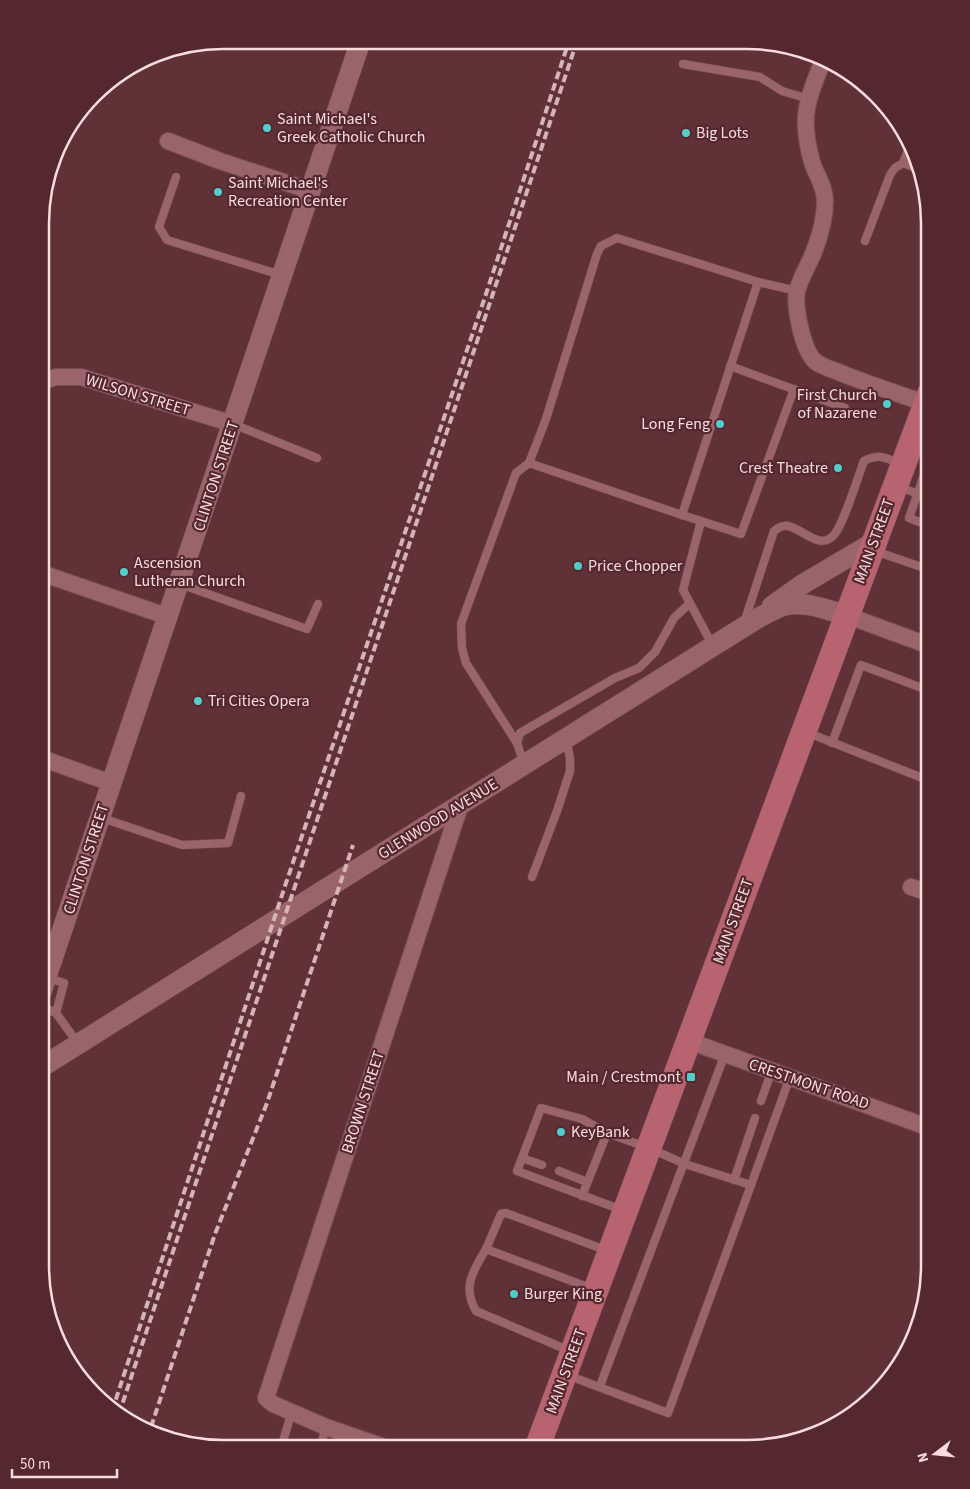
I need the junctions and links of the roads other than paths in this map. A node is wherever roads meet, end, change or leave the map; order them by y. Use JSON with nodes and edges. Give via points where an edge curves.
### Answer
{"nodes":[{"id":1,"x":358,"y":49,"type":"edge"},
{"id":2,"x":683,"y":64,"type":"dead end"},
{"id":3,"x":821,"y":66,"type":"edge"},
{"id":4,"x":809,"y":98,"type":"junction"},
{"id":5,"x":168,"y":141,"type":"dead end"},
{"id":6,"x":907,"y":154,"type":"edge"},
{"id":7,"x":903,"y":164,"type":"junction"},
{"id":8,"x":912,"y":167,"type":"edge"},
{"id":9,"x":176,"y":177,"type":"dead end"},
{"id":10,"x":311,"y":191,"type":"junction"},
{"id":11,"x":865,"y":241,"type":"dead end"},
{"id":12,"x":283,"y":276,"type":"junction"},
{"id":13,"x":758,"y":282,"type":"junction"},
{"id":14,"x":797,"y":291,"type":"junction"},
{"id":15,"x":730,"y":366,"type":"junction"},
{"id":16,"x":49,"y":379,"type":"edge"},
{"id":17,"x":794,"y":388,"type":"junction"},
{"id":18,"x":921,"y":399,"type":"edge"},
{"id":19,"x":845,"y":408,"type":"dead end"},
{"id":20,"x":233,"y":424,"type":"junction"},
{"id":21,"x":921,"y":442,"type":"edge"},
{"id":22,"x":317,"y":458,"type":"dead end"},
{"id":23,"x":529,"y":463,"type":"junction"},
{"id":24,"x":899,"y":475,"type":"junction"},
{"id":25,"x":921,"y":485,"type":"edge"},
{"id":26,"x":918,"y":494,"type":"junction"},
{"id":27,"x":921,"y":495,"type":"edge"},
{"id":28,"x":682,"y":515,"type":"junction"},
{"id":29,"x":701,"y":522,"type":"junction"},
{"id":30,"x":921,"y":523,"type":"edge"},
{"id":31,"x":873,"y":546,"type":"junction"},
{"id":32,"x":921,"y":566,"type":"edge"},
{"id":33,"x":49,"y":576,"type":"edge"},
{"id":34,"x":180,"y":584,"type":"junction"},
{"id":35,"x":318,"y":604,"type":"dead end"},
{"id":36,"x":689,"y":604,"type":"junction"},
{"id":37,"x":846,"y":615,"type":"junction"},
{"id":38,"x":169,"y":616,"type":"junction"},
{"id":39,"x":750,"y":623,"type":"junction"},
{"id":40,"x":921,"y":643,"type":"edge"},
{"id":41,"x":713,"y":646,"type":"junction"},
{"id":42,"x":921,"y":688,"type":"edge"},
{"id":43,"x":803,"y":731,"type":"junction"},
{"id":44,"x":566,"y":738,"type":"junction"},
{"id":45,"x":517,"y":743,"type":"junction"},
{"id":46,"x":832,"y":743,"type":"junction"},
{"id":47,"x":49,"y":761,"type":"edge"},
{"id":48,"x":524,"y":765,"type":"junction"},
{"id":49,"x":921,"y":778,"type":"edge"},
{"id":50,"x":112,"y":783,"type":"junction"},
{"id":51,"x":241,"y":796,"type":"dead end"},
{"id":52,"x":460,"y":806,"type":"junction"},
{"id":53,"x":100,"y":817,"type":"junction"},
{"id":54,"x":532,"y":877,"type":"dead end"},
{"id":55,"x":911,"y":887,"type":"dead end"},
{"id":56,"x":921,"y":891,"type":"edge"},
{"id":57,"x":49,"y":971,"type":"edge"},
{"id":58,"x":49,"y":978,"type":"edge"},
{"id":59,"x":49,"y":1010,"type":"edge"},
{"id":60,"x":56,"y":1013,"type":"junction"},
{"id":61,"x":689,"y":1041,"type":"junction"},
{"id":62,"x":78,"y":1044,"type":"junction"},
{"id":63,"x":725,"y":1054,"type":"junction"},
{"id":64,"x":49,"y":1062,"type":"edge"},
{"id":65,"x":772,"y":1070,"type":"junction"},
{"id":66,"x":790,"y":1077,"type":"junction"},
{"id":67,"x":761,"y":1101,"type":"dead end"},
{"id":68,"x":755,"y":1118,"type":"dead end"},
{"id":69,"x":921,"y":1125,"type":"edge"},
{"id":70,"x":607,"y":1133,"type":"junction"},
{"id":71,"x":649,"y":1148,"type":"junction"},
{"id":72,"x":522,"y":1158,"type":"junction"},
{"id":73,"x":685,"y":1164,"type":"junction"},
{"id":74,"x":542,"y":1165,"type":"dead end"},
{"id":75,"x":559,"y":1171,"type":"dead end"},
{"id":76,"x":734,"y":1180,"type":"junction"},
{"id":77,"x":587,"y":1182,"type":"junction"},
{"id":78,"x":751,"y":1186,"type":"junction"},
{"id":79,"x":582,"y":1196,"type":"junction"},
{"id":80,"x":625,"y":1212,"type":"junction"},
{"id":81,"x":486,"y":1249,"type":"junction"},
{"id":82,"x":610,"y":1252,"type":"junction"},
{"id":83,"x":596,"y":1290,"type":"junction"},
{"id":84,"x":569,"y":1363,"type":"junction"},
{"id":85,"x":600,"y":1386,"type":"junction"},
{"id":86,"x":292,"y":1411,"type":"junction"},
{"id":87,"x":326,"y":1426,"type":"junction"},
{"id":88,"x":283,"y":1440,"type":"edge"},
{"id":89,"x":322,"y":1440,"type":"edge"},
{"id":90,"x":365,"y":1440,"type":"edge"},
{"id":91,"x":540,"y":1440,"type":"edge"}],
"edges":[{"from":1,"to":10,"type":"street","name":"CLINTON STREET"},
{"from":2,"to":4,"type":"lane","via":[[760,77],[782,91]]},
{"from":3,"to":4,"type":"street"},
{"from":4,"to":14,"type":"street","via":[[805,129],[812,164],[821,180],[825,198],[824,219],[816,248]]},
{"from":5,"to":10,"type":"street"},
{"from":6,"to":7,"type":"lane"},
{"from":7,"to":8,"type":"lane"},
{"from":7,"to":11,"type":"lane","via":[[890,175]]},
{"from":9,"to":12,"type":"lane","via":[[160,227],[167,240]]},
{"from":10,"to":12,"type":"street","name":"CLINTON STREET"},
{"from":12,"to":20,"type":"street","name":"CLINTON STREET"},
{"from":13,"to":14,"type":"lane"},
{"from":13,"to":15,"type":"lane"},
{"from":13,"to":23,"type":"lane","via":[[617,238],[601,246],[546,420]]},
{"from":14,"to":18,"type":"street","via":[[796,306],[801,330],[808,351],[816,362],[853,378]]},
{"from":15,"to":17,"type":"lane"},
{"from":15,"to":28,"type":"lane"},
{"from":16,"to":20,"type":"street","name":"WILSON STREET","via":[[81,377]]},
{"from":17,"to":19,"type":"lane"},
{"from":17,"to":29,"type":"lane","via":[[740,534]]},
{"from":20,"to":22,"type":"lane"},
{"from":20,"to":34,"type":"street","name":"CLINTON STREET"},
{"from":21,"to":24,"type":"main road","name":"MAIN STREET"},
{"from":23,"to":28,"type":"lane"},
{"from":23,"to":45,"type":"lane","via":[[516,473],[461,624],[466,663]]},
{"from":24,"to":26,"type":"lane"},
{"from":24,"to":31,"type":"main road","name":"MAIN STREET"},
{"from":24,"to":39,"type":"lane","via":[[880,456],[864,461],[835,535],[828,540],[820,541],[788,526],[774,531]]},
{"from":25,"to":26,"type":"lane"},
{"from":26,"to":27,"type":"lane"},
{"from":26,"to":30,"type":"lane","via":[[909,518]]},
{"from":28,"to":29,"type":"lane"},
{"from":29,"to":36,"type":"lane","via":[[683,590]]},
{"from":31,"to":32,"type":"lane"},
{"from":31,"to":37,"type":"main road","name":"MAIN STREET"},
{"from":31,"to":39,"type":"street","via":[[803,584]]},
{"from":33,"to":38,"type":"street"},
{"from":34,"to":35,"type":"lane","via":[[307,629]]},
{"from":34,"to":38,"type":"street","name":"CLINTON STREET"},
{"from":36,"to":41,"type":"lane"},
{"from":36,"to":45,"type":"lane","via":[[674,618],[655,652],[639,668],[531,726],[520,733]]},
{"from":37,"to":39,"type":"street","name":"GLENWOOD AVENUE","via":[[797,604],[783,606]]},
{"from":37,"to":40,"type":"street"},
{"from":37,"to":43,"type":"main road","name":"MAIN STREET"},
{"from":38,"to":50,"type":"street","name":"CLINTON STREET"},
{"from":39,"to":41,"type":"street","name":"GLENWOOD AVENUE"},
{"from":41,"to":44,"type":"street","name":"GLENWOOD AVENUE"},
{"from":42,"to":46,"type":"lane","via":[[861,665]]},
{"from":43,"to":46,"type":"lane"},
{"from":43,"to":61,"type":"main road","name":"MAIN STREET"},
{"from":44,"to":48,"type":"street","name":"GLENWOOD AVENUE"},
{"from":44,"to":54,"type":"lane","via":[[570,771]]},
{"from":45,"to":48,"type":"lane"},
{"from":46,"to":49,"type":"lane"},
{"from":47,"to":50,"type":"street"},
{"from":48,"to":52,"type":"street","name":"GLENWOOD AVENUE"},
{"from":50,"to":53,"type":"street","name":"CLINTON STREET"},
{"from":51,"to":53,"type":"lane","via":[[228,843],[182,845]]},
{"from":52,"to":62,"type":"street","name":"GLENWOOD AVENUE"},
{"from":52,"to":86,"type":"street","name":"BROWN STREET","via":[[266,1398]]},
{"from":53,"to":57,"type":"street","name":"CLINTON STREET"},
{"from":55,"to":56,"type":"street"},
{"from":58,"to":60,"type":"lane","via":[[64,983]]},
{"from":59,"to":60,"type":"lane"},
{"from":60,"to":62,"type":"lane"},
{"from":61,"to":63,"type":"street","name":"CRESTMONT ROAD"},
{"from":61,"to":71,"type":"main road","name":"MAIN STREET"},
{"from":62,"to":64,"type":"street","name":"GLENWOOD AVENUE"},
{"from":63,"to":65,"type":"street","name":"CRESTMONT ROAD"},
{"from":63,"to":73,"type":"lane"},
{"from":65,"to":66,"type":"street","name":"CRESTMONT ROAD"},
{"from":65,"to":67,"type":"lane"},
{"from":66,"to":69,"type":"street","name":"CRESTMONT ROAD"},
{"from":66,"to":78,"type":"lane"},
{"from":68,"to":76,"type":"lane"},
{"from":70,"to":71,"type":"lane"},
{"from":70,"to":72,"type":"lane","via":[[582,1119],[541,1108]]},
{"from":70,"to":77,"type":"lane"},
{"from":71,"to":73,"type":"lane"},
{"from":71,"to":80,"type":"main road","name":"MAIN STREET"},
{"from":72,"to":74,"type":"lane"},
{"from":72,"to":79,"type":"lane","via":[[518,1171]]},
{"from":73,"to":76,"type":"lane"},
{"from":73,"to":85,"type":"lane"},
{"from":75,"to":77,"type":"lane"},
{"from":76,"to":78,"type":"lane"},
{"from":77,"to":79,"type":"lane"},
{"from":78,"to":85,"type":"lane","via":[[668,1413]]},
{"from":79,"to":80,"type":"lane"},
{"from":80,"to":82,"type":"main road","name":"MAIN STREET"},
{"from":81,"to":82,"type":"lane","via":[[501,1214],[506,1213]]},
{"from":81,"to":83,"type":"lane"},
{"from":81,"to":84,"type":"lane","via":[[468,1290],[476,1311]]},
{"from":82,"to":83,"type":"main road","name":"MAIN STREET"},
{"from":83,"to":84,"type":"main road","name":"MAIN STREET"},
{"from":84,"to":85,"type":"lane"},
{"from":84,"to":91,"type":"main road","name":"MAIN STREET"},
{"from":86,"to":87,"type":"street"},
{"from":86,"to":88,"type":"lane"},
{"from":87,"to":89,"type":"lane"},
{"from":87,"to":90,"type":"street"}]}
